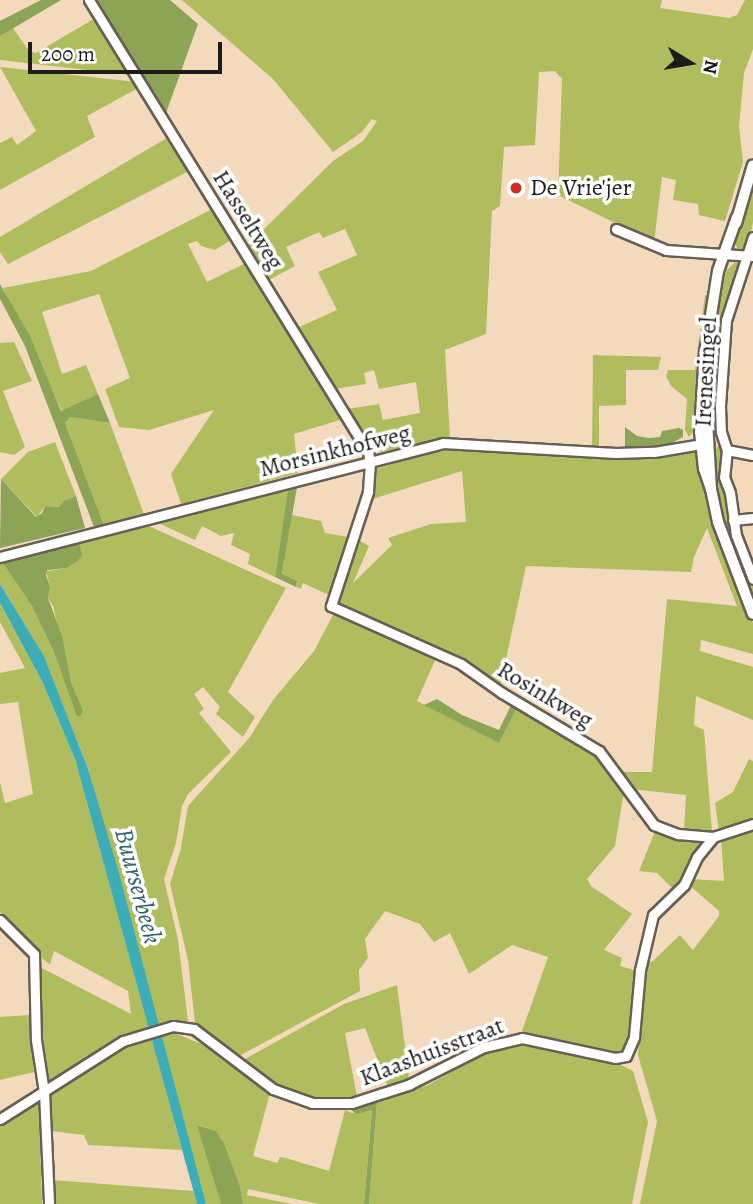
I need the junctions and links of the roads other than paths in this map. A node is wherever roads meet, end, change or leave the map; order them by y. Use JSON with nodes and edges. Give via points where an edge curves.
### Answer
{"nodes":[{"id":1,"x":89,"y":0,"type":"edge"},
{"id":2,"x":753,"y":165,"type":"edge"},
{"id":3,"x":616,"y":229,"type":"dead end"},
{"id":4,"x":753,"y":237,"type":"edge"},
{"id":5,"x":726,"y":255,"type":"junction"},
{"id":6,"x":751,"y":256,"type":"edge"},
{"id":7,"x":704,"y":443,"type":"junction"},
{"id":8,"x":727,"y":450,"type":"junction"},
{"id":9,"x":753,"y":455,"type":"edge"},
{"id":10,"x":370,"y":462,"type":"junction"},
{"id":11,"x":753,"y":518,"type":"edge"},
{"id":12,"x":733,"y":520,"type":"junction"},
{"id":13,"x":0,"y":557,"type":"edge"},
{"id":14,"x":753,"y":579,"type":"edge"},
{"id":15,"x":753,"y":614,"type":"edge"},
{"id":16,"x":753,"y":824,"type":"edge"},
{"id":17,"x":713,"y":837,"type":"junction"},
{"id":18,"x":0,"y":920,"type":"edge"},
{"id":19,"x":44,"y":1091,"type":"junction"},
{"id":20,"x":0,"y":1119,"type":"edge"},
{"id":21,"x":49,"y":1204,"type":"edge"}],
"edges":[{"from":1,"to":10,"type":"street","name":"Hasseltweg"},
{"from":2,"to":5,"type":"main road"},
{"from":3,"to":5,"type":"street","via":[[666,250]]},
{"from":4,"to":6,"type":"street","name":"Irenesingel"},
{"from":5,"to":6,"type":"street"},
{"from":5,"to":7,"type":"main road","via":[[705,353]]},
{"from":6,"to":8,"type":"street","name":"Irenesingel","via":[[730,301],[724,337],[721,425]]},
{"from":7,"to":10,"type":"street","name":"Morsinkhofweg","via":[[616,453],[457,442]]},
{"from":7,"to":15,"type":"main road","via":[[718,522]]},
{"from":8,"to":9,"type":"street","name":"Irenesingel"},
{"from":8,"to":12,"type":"street","name":"Irenesingel","via":[[723,473]]},
{"from":10,"to":13,"type":"street","name":"Morsinkhofweg"},
{"from":10,"to":17,"type":"street","name":"Rosinkweg","via":[[368,492],[331,606],[461,664],[599,751],[654,825],[678,834]]},
{"from":11,"to":12,"type":"street"},
{"from":12,"to":14,"type":"street","name":"Irenesingel"},
{"from":16,"to":17,"type":"street"},
{"from":17,"to":19,"type":"street","name":"Klaashuisstraat","via":[[697,856],[684,885],[653,915],[636,996],[634,1037],[626,1056],[615,1058],[522,1038],[484,1047],[383,1093],[352,1102],[312,1103],[273,1089],[194,1030],[173,1026],[123,1041]]},
{"from":18,"to":19,"type":"street","via":[[34,954],[36,1040]]},
{"from":19,"to":20,"type":"street","name":"Klaashuisstraat"},
{"from":19,"to":21,"type":"street"}]}
